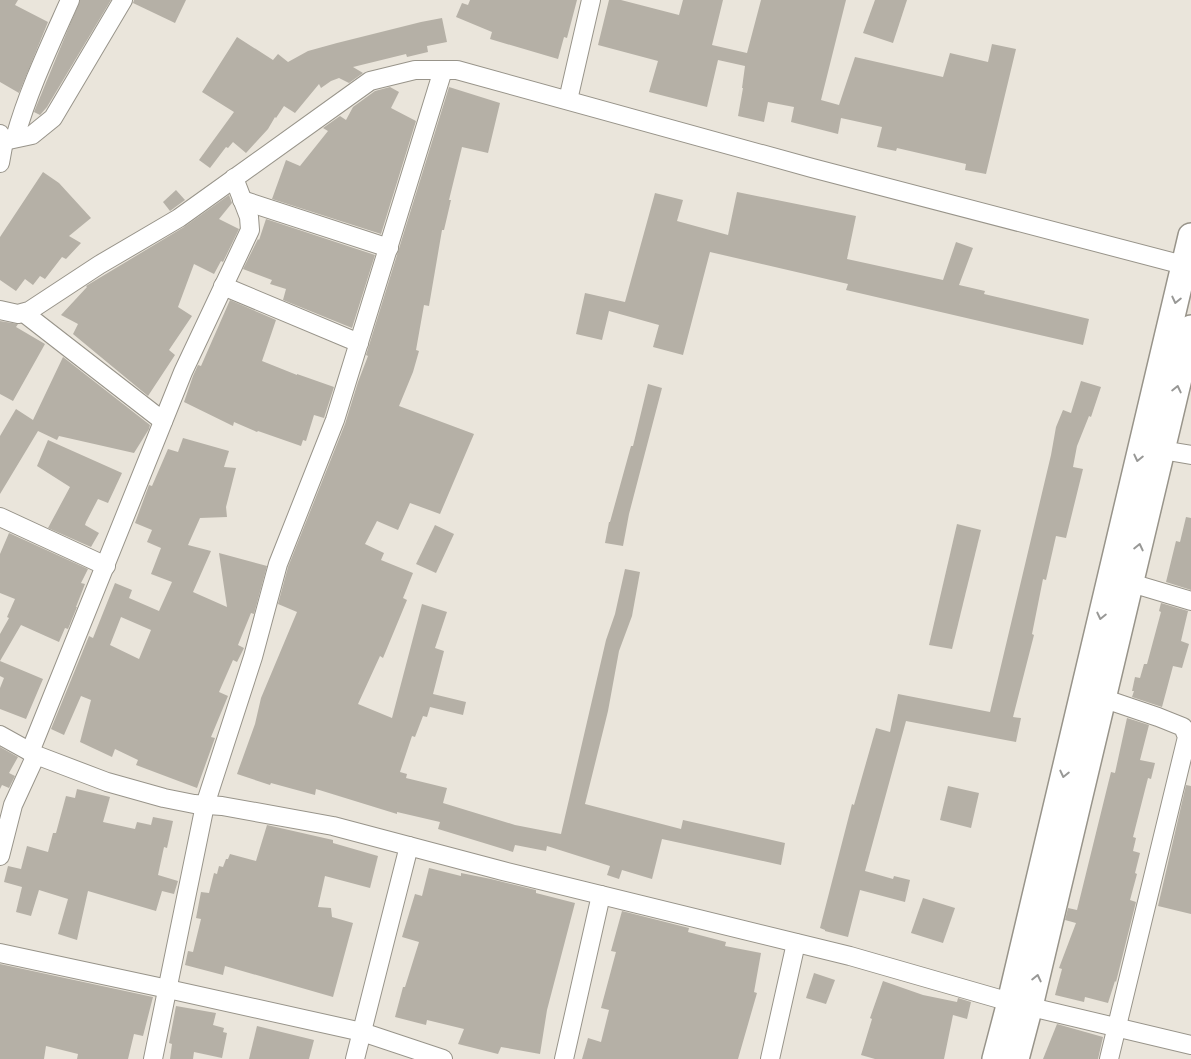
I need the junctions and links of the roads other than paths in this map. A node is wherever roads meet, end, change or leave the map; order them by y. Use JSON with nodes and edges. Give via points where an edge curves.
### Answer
{"nodes":[{"id":1,"x":70,"y":0,"type":"edge"},
{"id":2,"x":122,"y":0,"type":"edge"},
{"id":3,"x":591,"y":0,"type":"edge"},
{"id":4,"x":443,"y":70,"type":"junction"},
{"id":5,"x":568,"y":100,"type":"junction"},
{"id":6,"x":6,"y":138,"type":"edge"},
{"id":7,"x":0,"y":164,"type":"edge"},
{"id":8,"x":234,"y":178,"type":"junction"},
{"id":9,"x":242,"y":200,"type":"junction"},
{"id":10,"x":389,"y":248,"type":"junction"},
{"id":11,"x":1189,"y":253,"type":"edge"},
{"id":12,"x":224,"y":286,"type":"junction"},
{"id":13,"x":0,"y":310,"type":"edge"},
{"id":14,"x":24,"y":313,"type":"junction"},
{"id":15,"x":1191,"y":328,"type":"edge"},
{"id":16,"x":360,"y":343,"type":"junction"},
{"id":17,"x":163,"y":421,"type":"junction"},
{"id":18,"x":1162,"y":450,"type":"junction"},
{"id":19,"x":1191,"y":455,"type":"edge"},
{"id":20,"x":0,"y":517,"type":"edge"},
{"id":21,"x":106,"y":566,"type":"junction"},
{"id":22,"x":1131,"y":583,"type":"junction"},
{"id":23,"x":1191,"y":601,"type":"edge"},
{"id":24,"x":1102,"y":698,"type":"junction"},
{"id":25,"x":0,"y":735,"type":"edge"},
{"id":26,"x":33,"y":754,"type":"junction"},
{"id":27,"x":205,"y":804,"type":"junction"},
{"id":28,"x":409,"y":846,"type":"junction"},
{"id":29,"x":0,"y":856,"type":"edge"},
{"id":30,"x":602,"y":895,"type":"junction"},
{"id":31,"x":796,"y":943,"type":"junction"},
{"id":32,"x":0,"y":953,"type":"edge"},
{"id":33,"x":168,"y":988,"type":"junction"},
{"id":34,"x":1020,"y":1004,"type":"junction"},
{"id":35,"x":1117,"y":1027,"type":"junction"},
{"id":36,"x":362,"y":1032,"type":"junction"},
{"id":37,"x":1191,"y":1045,"type":"edge"},
{"id":38,"x":153,"y":1059,"type":"edge"},
{"id":39,"x":356,"y":1059,"type":"edge"},
{"id":40,"x":442,"y":1059,"type":"edge"},
{"id":41,"x":564,"y":1059,"type":"edge"},
{"id":42,"x":770,"y":1059,"type":"edge"},
{"id":43,"x":995,"y":1059,"type":"edge"},
{"id":44,"x":1016,"y":1059,"type":"edge"},
{"id":45,"x":1109,"y":1059,"type":"edge"}],
"edges":[{"from":1,"to":6,"type":"street","via":[[19,123]]},
{"from":2,"to":6,"type":"street","via":[[53,118],[32,135]]},
{"from":3,"to":5,"type":"street"},
{"from":4,"to":5,"type":"street","via":[[457,70]]},
{"from":4,"to":8,"type":"street","via":[[415,70],[370,81]]},
{"from":4,"to":10,"type":"street"},
{"from":5,"to":11,"type":"street","via":[[812,168]]},
{"from":6,"to":7,"type":"street"},
{"from":8,"to":9,"type":"street"},
{"from":8,"to":14,"type":"street","via":[[179,218]]},
{"from":9,"to":10,"type":"street"},
{"from":9,"to":12,"type":"street","via":[[250,230]]},
{"from":10,"to":16,"type":"street"},
{"from":11,"to":34,"type":"street","one_way":true},
{"from":12,"to":16,"type":"street"},
{"from":12,"to":17,"type":"street","via":[[182,372]]},
{"from":13,"to":14,"type":"street"},
{"from":14,"to":17,"type":"street"},
{"from":18,"to":15,"type":"street","one_way":true},
{"from":16,"to":27,"type":"street","via":[[335,420],[278,564],[254,657]]},
{"from":17,"to":21,"type":"street"},
{"from":18,"to":19,"type":"street"},
{"from":22,"to":18,"type":"street","one_way":true},
{"from":20,"to":21,"type":"street"},
{"from":21,"to":26,"type":"street"},
{"from":22,"to":23,"type":"street"},
{"from":22,"to":24,"type":"street"},
{"from":34,"to":24,"type":"street","one_way":true},
{"from":24,"to":35,"type":"street","via":[[1183,727],[1186,737]]},
{"from":25,"to":26,"type":"street"},
{"from":26,"to":27,"type":"street","via":[[107,782],[164,798]]},
{"from":26,"to":29,"type":"street","via":[[13,805]]},
{"from":27,"to":28,"type":"street","via":[[333,826]]},
{"from":27,"to":33,"type":"street"},
{"from":28,"to":30,"type":"street"},
{"from":28,"to":36,"type":"street"},
{"from":30,"to":31,"type":"street"},
{"from":30,"to":41,"type":"street"},
{"from":31,"to":34,"type":"street"},
{"from":31,"to":42,"type":"street"},
{"from":32,"to":33,"type":"street"},
{"from":33,"to":36,"type":"street"},
{"from":33,"to":38,"type":"street"},
{"from":34,"to":35,"type":"street"},
{"from":34,"to":43,"type":"street"},
{"from":34,"to":44,"type":"street"},
{"from":35,"to":37,"type":"street"},
{"from":35,"to":45,"type":"street"},
{"from":36,"to":39,"type":"street"},
{"from":36,"to":40,"type":"street"}]}
